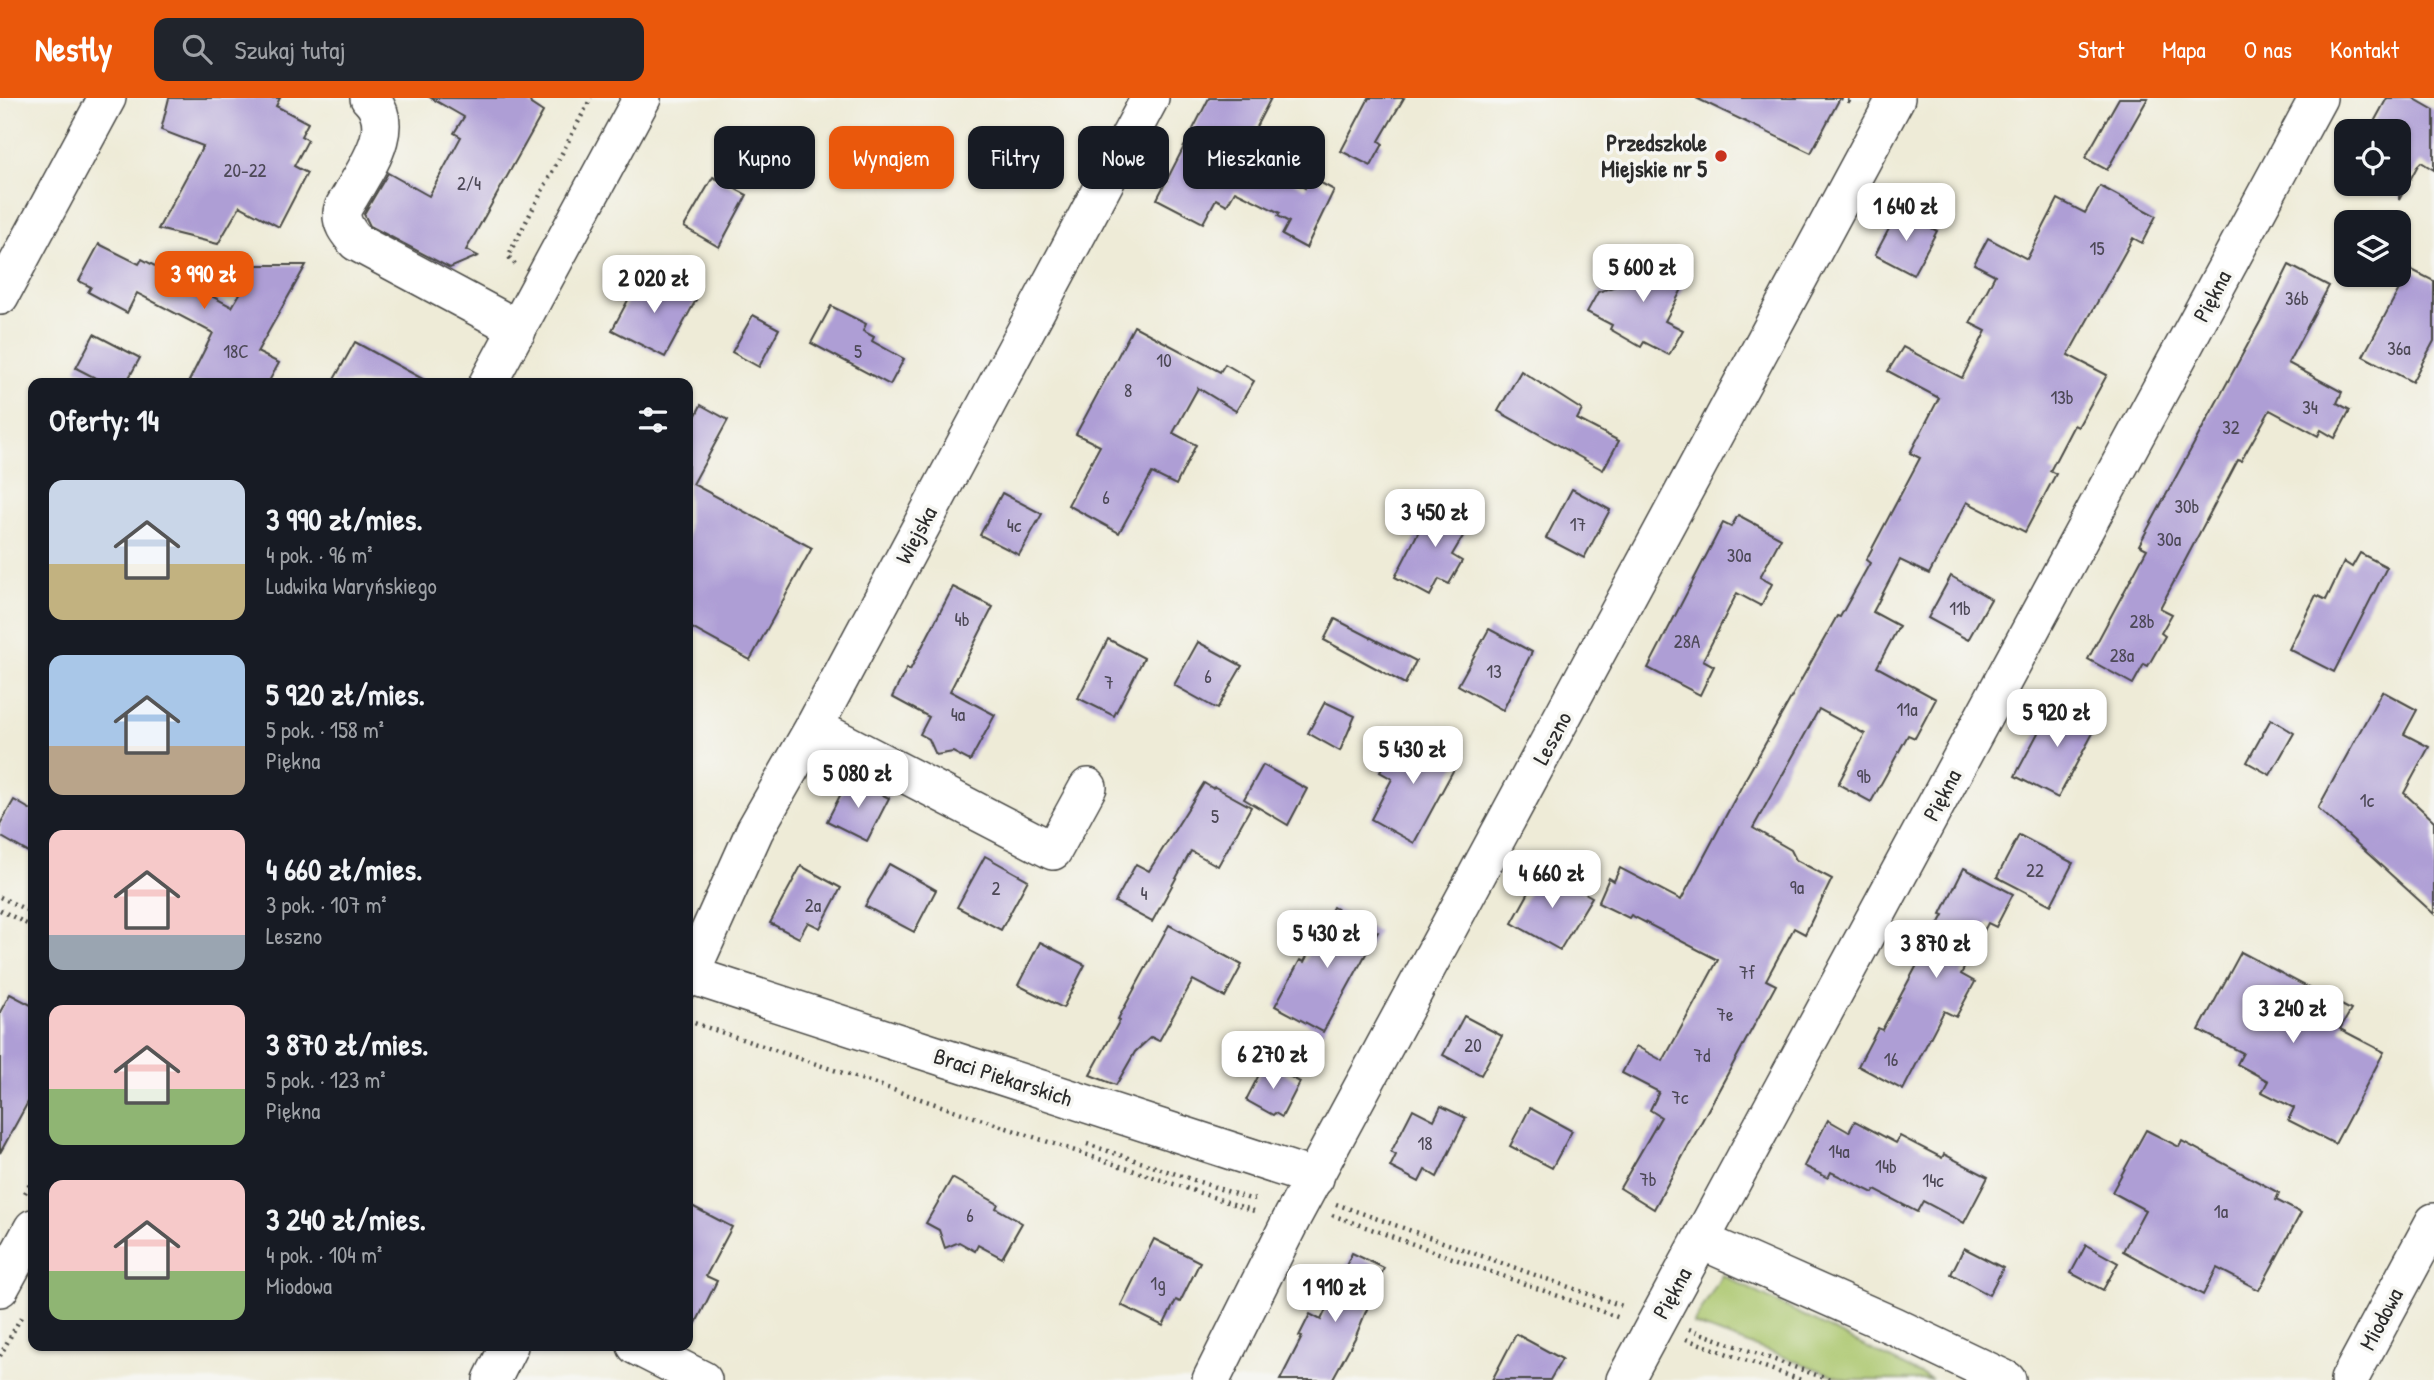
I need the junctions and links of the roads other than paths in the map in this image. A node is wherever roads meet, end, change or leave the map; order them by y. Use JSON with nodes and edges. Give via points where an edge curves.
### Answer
{"nodes":[{"id":1,"x":107,"y":98,"type":"edge"},
{"id":2,"x":369,"y":98,"type":"edge"},
{"id":3,"x":1150,"y":98,"type":"edge"},
{"id":4,"x":1896,"y":98,"type":"edge"},
{"id":5,"x":2318,"y":98,"type":"edge"},
{"id":6,"x":630,"y":102,"type":"edge"},
{"id":7,"x":0,"y":296,"type":"edge"},
{"id":8,"x":517,"y":331,"type":"junction"},
{"id":9,"x":491,"y":378,"type":"edge"},
{"id":10,"x":814,"y":727,"type":"junction"},
{"id":11,"x":1088,"y":787,"type":"dead end"},
{"id":12,"x":693,"y":968,"type":"edge"},
{"id":13,"x":693,"y":978,"type":"edge"},
{"id":14,"x":1315,"y":1178,"type":"junction"},
{"id":15,"x":2434,"y":1222,"type":"edge"},
{"id":16,"x":1702,"y":1241,"type":"junction"},
{"id":17,"x":28,"y":1245,"type":"edge"},
{"id":18,"x":11,"y":1302,"type":"edge"},
{"id":19,"x":506,"y":1351,"type":"edge"},
{"id":20,"x":646,"y":1351,"type":"edge"},
{"id":21,"x":492,"y":1380,"type":"edge"},
{"id":22,"x":703,"y":1380,"type":"edge"},
{"id":23,"x":1212,"y":1380,"type":"edge"},
{"id":24,"x":1625,"y":1380,"type":"edge"},
{"id":25,"x":2007,"y":1380,"type":"edge"},
{"id":26,"x":2349,"y":1380,"type":"edge"}],
"edges":[{"from":1,"to":7,"type":"street"},
{"from":2,"to":8,"type":"street","via":[[381,126],[378,148],[342,211],[344,227],[356,242]]},
{"from":3,"to":10,"type":"street","name":"Wiejska"},
{"from":4,"to":14,"type":"street","name":"Leszno"},
{"from":5,"to":16,"type":"street","name":"Piękna"},
{"from":6,"to":8,"type":"street"},
{"from":8,"to":9,"type":"street"},
{"from":10,"to":11,"type":"street","via":[[1053,851]]},
{"from":10,"to":12,"type":"street","name":"Wiejska","via":[[755,830]]},
{"from":13,"to":14,"type":"street","name":"Braci Piekarskich"},
{"from":14,"to":23,"type":"street","name":"Leszno"},
{"from":15,"to":26,"type":"street","name":"Miodowa"},
{"from":16,"to":24,"type":"street","name":"Piękna"},
{"from":16,"to":25,"type":"street"},
{"from":17,"to":18,"type":"street"},
{"from":19,"to":21,"type":"street"},
{"from":20,"to":22,"type":"street"}]}
